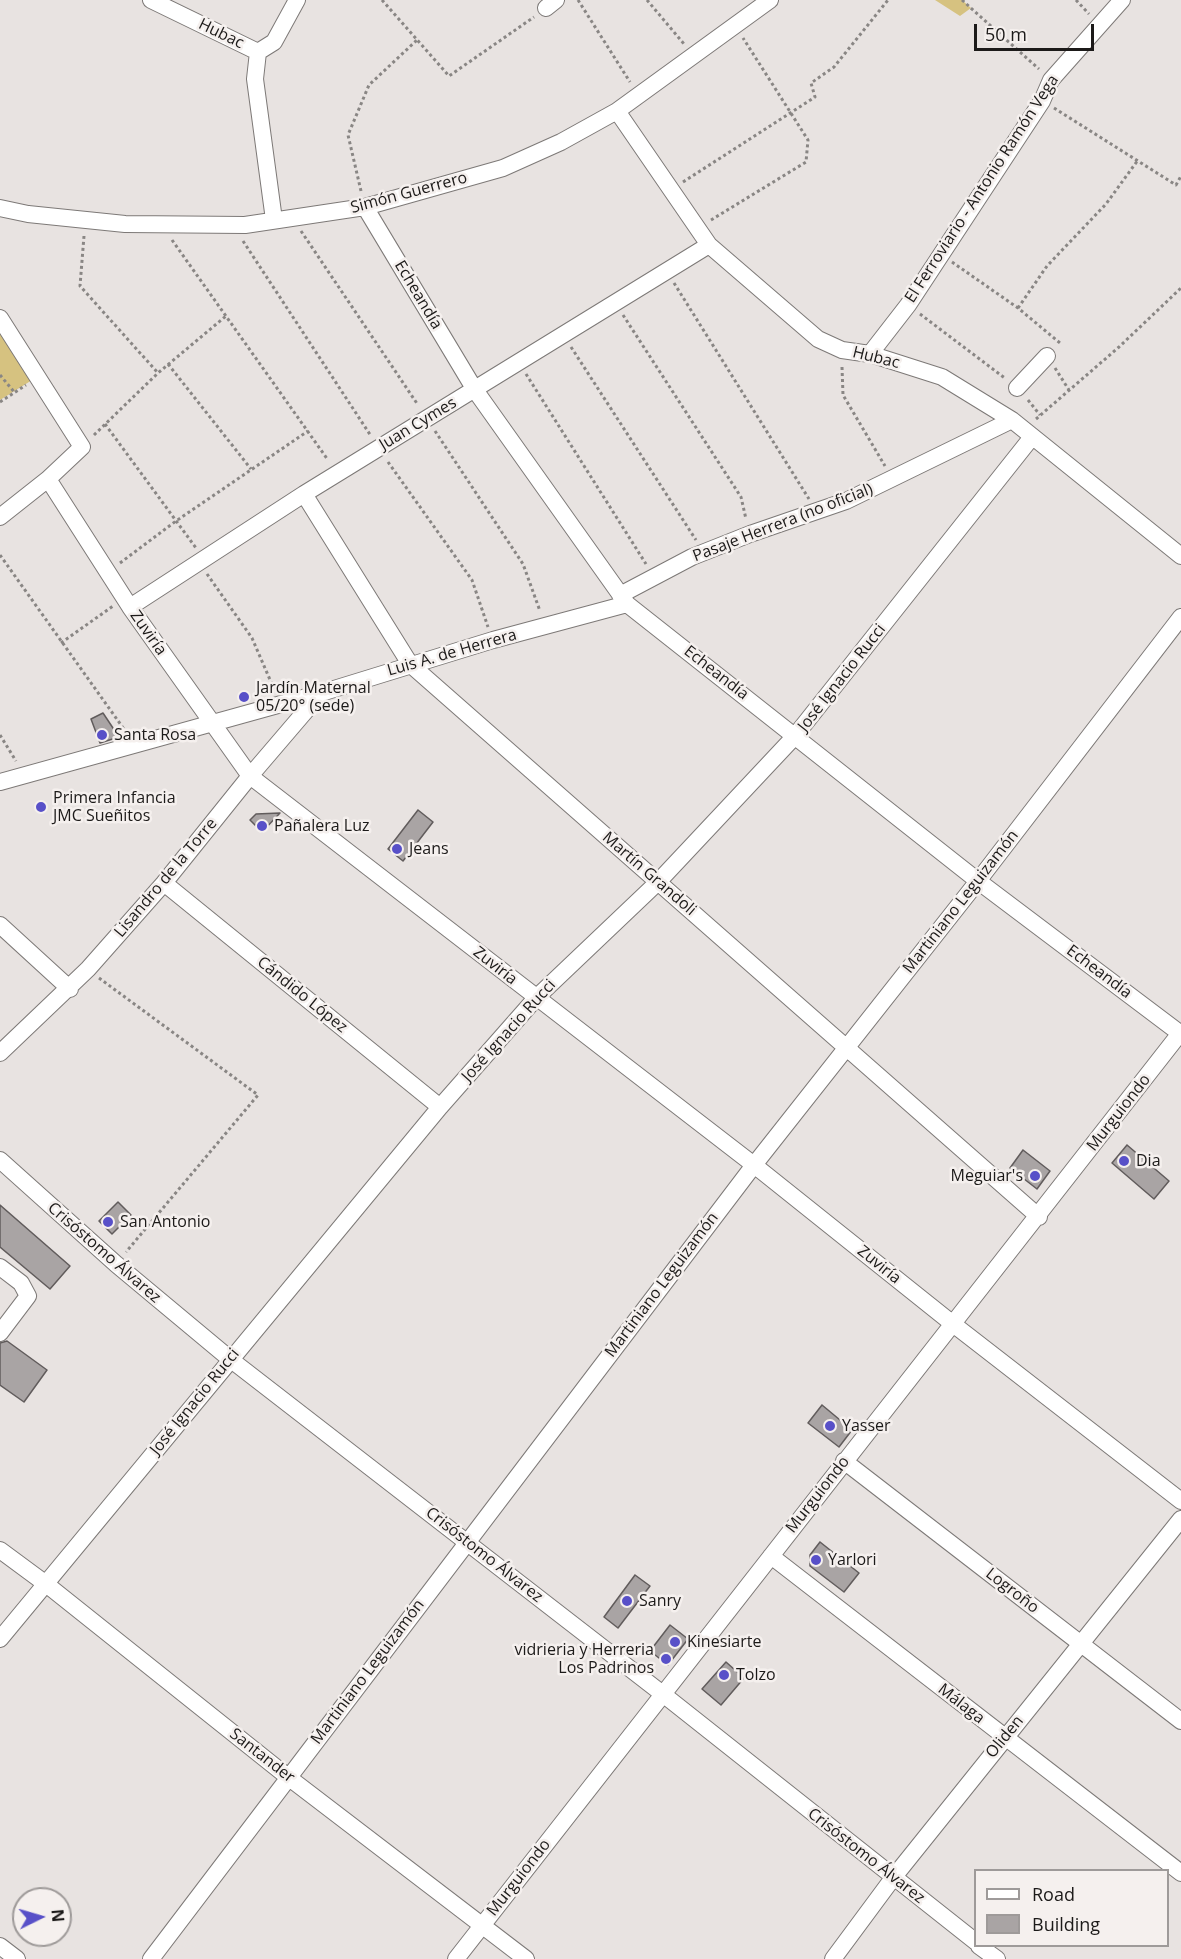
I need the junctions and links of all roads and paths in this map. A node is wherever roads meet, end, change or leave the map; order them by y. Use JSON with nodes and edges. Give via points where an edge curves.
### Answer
{"nodes":[{"id":1,"x":151,"y":0,"type":"edge"},
{"id":2,"x":297,"y":0,"type":"edge"},
{"id":3,"x":382,"y":0,"type":"edge"},
{"id":4,"x":578,"y":0,"type":"edge"},
{"id":5,"x":647,"y":0,"type":"edge"},
{"id":6,"x":770,"y":0,"type":"edge"},
{"id":7,"x":888,"y":0,"type":"edge"},
{"id":8,"x":963,"y":0,"type":"edge"},
{"id":9,"x":1122,"y":0,"type":"edge"},
{"id":10,"x":551,"y":4,"type":"edge"},
{"id":11,"x":749,"y":6,"type":"edge"},
{"id":12,"x":734,"y":24,"type":"junction"},
{"id":13,"x":417,"y":40,"type":"junction"},
{"id":14,"x":258,"y":52,"type":"junction"},
{"id":15,"x":693,"y":55,"type":"junction"},
{"id":16,"x":1050,"y":80,"type":"junction"},
{"id":17,"x":638,"y":96,"type":"junction"},
{"id":18,"x":1042,"y":101,"type":"junction"},
{"id":19,"x":617,"y":111,"type":"junction"},
{"id":20,"x":791,"y":113,"type":"junction"},
{"id":21,"x":1138,"y":160,"type":"junction"},
{"id":22,"x":1181,"y":176,"type":"edge"},
{"id":23,"x":671,"y":190,"type":"junction"},
{"id":24,"x":365,"y":207,"type":"junction"},
{"id":25,"x":0,"y":208,"type":"edge"},
{"id":26,"x":292,"y":217,"type":"junction"},
{"id":27,"x":85,"y":220,"type":"junction"},
{"id":28,"x":274,"y":220,"type":"junction"},
{"id":29,"x":161,"y":224,"type":"junction"},
{"id":30,"x":232,"y":224,"type":"junction"},
{"id":31,"x":697,"y":228,"type":"junction"},
{"id":32,"x":709,"y":245,"type":"junction"},
{"id":33,"x":941,"y":255,"type":"junction"},
{"id":34,"x":666,"y":272,"type":"junction"},
{"id":35,"x":1181,"y":288,"type":"edge"},
{"id":36,"x":615,"y":303,"type":"junction"},
{"id":37,"x":908,"y":305,"type":"junction"},
{"id":38,"x":1018,"y":308,"type":"junction"},
{"id":39,"x":226,"y":316,"type":"junction"},
{"id":40,"x":0,"y":318,"type":"edge"},
{"id":41,"x":564,"y":335,"type":"junction"},
{"id":42,"x":842,"y":350,"type":"junction"},
{"id":43,"x":870,"y":354,"type":"junction"},
{"id":44,"x":1047,"y":356,"type":"junction"},
{"id":45,"x":519,"y":363,"type":"junction"},
{"id":46,"x":168,"y":364,"type":"junction"},
{"id":47,"x":158,"y":373,"type":"junction"},
{"id":48,"x":0,"y":375,"type":"edge"},
{"id":49,"x":1017,"y":388,"type":"junction"},
{"id":50,"x":475,"y":390,"type":"junction"},
{"id":51,"x":1069,"y":390,"type":"junction"},
{"id":52,"x":0,"y":402,"type":"edge"},
{"id":53,"x":1040,"y":414,"type":"junction"},
{"id":54,"x":427,"y":419,"type":"junction"},
{"id":55,"x":105,"y":424,"type":"junction"},
{"id":56,"x":1022,"y":429,"type":"junction"},
{"id":57,"x":308,"y":430,"type":"junction"},
{"id":58,"x":81,"y":447,"type":"junction"},
{"id":59,"x":379,"y":448,"type":"junction"},
{"id":60,"x":251,"y":469,"type":"junction"},
{"id":61,"x":338,"y":473,"type":"junction"},
{"id":62,"x":892,"y":479,"type":"junction"},
{"id":63,"x":48,"y":480,"type":"junction"},
{"id":64,"x":304,"y":494,"type":"junction"},
{"id":65,"x":817,"y":511,"type":"junction"},
{"id":66,"x":0,"y":517,"type":"edge"},
{"id":67,"x":176,"y":521,"type":"junction"},
{"id":68,"x":750,"y":534,"type":"junction"},
{"id":69,"x":704,"y":553,"type":"junction"},
{"id":70,"x":0,"y":555,"type":"edge"},
{"id":71,"x":1181,"y":556,"type":"edge"},
{"id":72,"x":202,"y":560,"type":"junction"},
{"id":73,"x":108,"y":572,"type":"junction"},
{"id":74,"x":654,"y":577,"type":"junction"},
{"id":75,"x":623,"y":599,"type":"junction"},
{"id":76,"x":127,"y":602,"type":"junction"},
{"id":77,"x":1181,"y":617,"type":"edge"},
{"id":78,"x":546,"y":626,"type":"junction"},
{"id":79,"x":493,"y":640,"type":"junction"},
{"id":80,"x":61,"y":643,"type":"junction"},
{"id":81,"x":410,"y":664,"type":"junction"},
{"id":82,"x":321,"y":693,"type":"junction"},
{"id":83,"x":280,"y":704,"type":"junction"},
{"id":84,"x":211,"y":721,"type":"junction"},
{"id":85,"x":0,"y":735,"type":"edge"},
{"id":86,"x":795,"y":736,"type":"junction"},
{"id":87,"x":135,"y":744,"type":"junction"},
{"id":88,"x":25,"y":775,"type":"junction"},
{"id":89,"x":250,"y":776,"type":"junction"},
{"id":90,"x":0,"y":782,"type":"edge"},
{"id":91,"x":978,"y":881,"type":"junction"},
{"id":92,"x":658,"y":882,"type":"junction"},
{"id":93,"x":164,"y":883,"type":"junction"},
{"id":94,"x":0,"y":925,"type":"edge"},
{"id":95,"x":88,"y":969,"type":"junction"},
{"id":96,"x":70,"y":989,"type":"junction"},
{"id":97,"x":536,"y":998,"type":"junction"},
{"id":98,"x":1181,"y":1033,"type":"edge"},
{"id":99,"x":845,"y":1047,"type":"junction"},
{"id":100,"x":0,"y":1053,"type":"edge"},
{"id":101,"x":440,"y":1107,"type":"junction"},
{"id":102,"x":0,"y":1160,"type":"edge"},
{"id":103,"x":754,"y":1165,"type":"junction"},
{"id":104,"x":1039,"y":1217,"type":"junction"},
{"id":105,"x":116,"y":1264,"type":"junction"},
{"id":106,"x":0,"y":1267,"type":"edge"},
{"id":107,"x":953,"y":1324,"type":"junction"},
{"id":108,"x":0,"y":1333,"type":"edge"},
{"id":109,"x":230,"y":1359,"type":"junction"},
{"id":110,"x":844,"y":1461,"type":"junction"},
{"id":111,"x":1181,"y":1501,"type":"edge"},
{"id":112,"x":1181,"y":1519,"type":"edge"},
{"id":113,"x":467,"y":1542,"type":"junction"},
{"id":114,"x":0,"y":1550,"type":"edge"},
{"id":115,"x":771,"y":1556,"type":"junction"},
{"id":116,"x":46,"y":1584,"type":"junction"},
{"id":117,"x":0,"y":1639,"type":"edge"},
{"id":118,"x":1082,"y":1644,"type":"junction"},
{"id":119,"x":664,"y":1695,"type":"junction"},
{"id":120,"x":1181,"y":1721,"type":"edge"},
{"id":121,"x":1004,"y":1737,"type":"junction"},
{"id":122,"x":288,"y":1777,"type":"junction"},
{"id":123,"x":1181,"y":1873,"type":"edge"},
{"id":124,"x":893,"y":1878,"type":"junction"},
{"id":125,"x":483,"y":1924,"type":"junction"},
{"id":126,"x":974,"y":1941,"type":"edge"},
{"id":127,"x":0,"y":1946,"type":"edge"},
{"id":128,"x":981,"y":1947,"type":"edge"},
{"id":129,"x":17,"y":1959,"type":"edge"},
{"id":130,"x":151,"y":1959,"type":"edge"},
{"id":131,"x":456,"y":1959,"type":"edge"},
{"id":132,"x":526,"y":1959,"type":"edge"},
{"id":133,"x":833,"y":1959,"type":"edge"},
{"id":134,"x":997,"y":1959,"type":"edge"}],
"edges":[{"from":1,"to":14,"type":"street","name":"Hubac"},
{"from":2,"to":14,"type":"street","via":[[274,42]]},
{"from":3,"to":13,"type":"path"},
{"from":4,"to":17,"type":"path"},
{"from":5,"to":15,"type":"path"},
{"from":6,"to":11,"type":"street","name":"Simón Guerrero"},
{"from":7,"to":20,"type":"path","via":[[834,67],[811,83],[815,97]]},
{"from":8,"to":16,"type":"path"},
{"from":9,"to":16,"type":"street","name":"El Ferroviario - Antonio Ramón Vega"},
{"from":10,"to":13,"type":"path","via":[[448,76]]},
{"from":11,"to":12,"type":"street","name":"Simón Guerrero"},
{"from":12,"to":15,"type":"street","name":"Simón Guerrero"},
{"from":12,"to":20,"type":"path"},
{"from":13,"to":24,"type":"path","via":[[369,84],[348,135]]},
{"from":14,"to":28,"type":"street","via":[[255,79]]},
{"from":15,"to":17,"type":"street","name":"Simón Guerrero"},
{"from":16,"to":18,"type":"street","name":"El Ferroviario - Antonio Ramón Vega"},
{"from":17,"to":19,"type":"street","name":"Simón Guerrero"},
{"from":18,"to":21,"type":"path"},
{"from":18,"to":33,"type":"street","name":"El Ferroviario - Antonio Ramón Vega"},
{"from":19,"to":23,"type":"street","name":"Hubac"},
{"from":19,"to":24,"type":"street","name":"Simón Guerrero","via":[[503,168]]},
{"from":20,"to":23,"type":"path"},
{"from":20,"to":31,"type":"path","via":[[808,140],[806,162]]},
{"from":21,"to":22,"type":"path","via":[[1176,185]]},
{"from":21,"to":38,"type":"path","via":[[1106,204],[1047,266]]},
{"from":23,"to":31,"type":"street","name":"Hubac"},
{"from":24,"to":26,"type":"street","name":"Simón Guerrero"},
{"from":24,"to":50,"type":"street","name":"Echeandía"},
{"from":25,"to":27,"type":"street","name":"Simón Guerrero"},
{"from":26,"to":28,"type":"street","name":"Simón Guerrero"},
{"from":26,"to":54,"type":"path"},
{"from":27,"to":29,"type":"street","name":"Simón Guerrero"},
{"from":27,"to":47,"type":"path","via":[[80,286]]},
{"from":28,"to":30,"type":"street","name":"Simón Guerrero"},
{"from":29,"to":30,"type":"street","name":"Simón Guerrero"},
{"from":29,"to":39,"type":"path"},
{"from":30,"to":59,"type":"path"},
{"from":31,"to":32,"type":"street","name":"Hubac"},
{"from":32,"to":34,"type":"street","name":"Juan Cymes"},
{"from":32,"to":42,"type":"street","name":"Hubac","via":[[818,339]]},
{"from":33,"to":37,"type":"street","name":"El Ferroviario - Antonio Ramón Vega"},
{"from":33,"to":38,"type":"path"},
{"from":34,"to":36,"type":"street","name":"Juan Cymes"},
{"from":34,"to":65,"type":"path"},
{"from":35,"to":51,"type":"path"},
{"from":36,"to":41,"type":"street","name":"Juan Cymes"},
{"from":36,"to":68,"type":"path","via":[[741,497]]},
{"from":37,"to":43,"type":"street","name":"El Ferroviario - Antonio Ramón Vega"},
{"from":37,"to":49,"type":"path"},
{"from":38,"to":44,"type":"path","via":[[1060,343]]},
{"from":39,"to":46,"type":"path"},
{"from":39,"to":57,"type":"path"},
{"from":40,"to":58,"type":"street"},
{"from":41,"to":45,"type":"street","name":"Juan Cymes"},
{"from":41,"to":69,"type":"path"},
{"from":42,"to":43,"type":"street","name":"Hubac"},
{"from":42,"to":62,"type":"path","via":[[843,395]]},
{"from":43,"to":56,"type":"street","name":"Hubac","via":[[942,377]]},
{"from":44,"to":49,"type":"street"},
{"from":44,"to":51,"type":"path"},
{"from":45,"to":50,"type":"street","name":"Juan Cymes"},
{"from":45,"to":74,"type":"path"},
{"from":46,"to":47,"type":"path"},
{"from":46,"to":60,"type":"path"},
{"from":47,"to":55,"type":"path"},
{"from":48,"to":52,"type":"path","via":[[15,393]]},
{"from":49,"to":53,"type":"path"},
{"from":50,"to":54,"type":"street","name":"Juan Cymes"},
{"from":50,"to":75,"type":"street","name":"Echeandía"},
{"from":51,"to":53,"type":"path"},
{"from":53,"to":56,"type":"path"},
{"from":54,"to":59,"type":"street","name":"Juan Cymes"},
{"from":54,"to":78,"type":"path","via":[[522,564]]},
{"from":55,"to":58,"type":"path"},
{"from":55,"to":67,"type":"path"},
{"from":56,"to":62,"type":"street","name":"Pasaje Herrera (no oficial)"},
{"from":56,"to":71,"type":"street","name":"Hubac"},
{"from":56,"to":86,"type":"street","name":"José Ignacio Rucci"},
{"from":57,"to":60,"type":"path"},
{"from":57,"to":61,"type":"path"},
{"from":58,"to":63,"type":"street"},
{"from":59,"to":61,"type":"street","name":"Juan Cymes"},
{"from":59,"to":79,"type":"path","via":[[472,580]]},
{"from":60,"to":67,"type":"path"},
{"from":61,"to":64,"type":"street","name":"Juan Cymes"},
{"from":62,"to":65,"type":"street","name":"Pasaje Herrera (no oficial)"},
{"from":63,"to":66,"type":"street"},
{"from":63,"to":73,"type":"street","name":"Zuviría"},
{"from":64,"to":72,"type":"street","name":"Juan Cymes"},
{"from":64,"to":81,"type":"street","name":"Martín Grandoli"},
{"from":65,"to":68,"type":"street","name":"Pasaje Herrera (no oficial)"},
{"from":67,"to":72,"type":"path"},
{"from":67,"to":73,"type":"path"},
{"from":68,"to":69,"type":"street","name":"Pasaje Herrera (no oficial)"},
{"from":69,"to":74,"type":"street","name":"Pasaje Herrera (no oficial)"},
{"from":70,"to":80,"type":"path"},
{"from":72,"to":76,"type":"street","name":"Juan Cymes"},
{"from":72,"to":83,"type":"path","via":[[252,638]]},
{"from":73,"to":76,"type":"street","name":"Zuviría"},
{"from":74,"to":75,"type":"street","name":"Pasaje Herrera (no oficial)"},
{"from":75,"to":78,"type":"street","name":"Luis A. de Herrera"},
{"from":75,"to":86,"type":"street","name":"Echeandía"},
{"from":76,"to":80,"type":"path"},
{"from":76,"to":84,"type":"street","name":"Zuviría"},
{"from":77,"to":91,"type":"street","name":"Martiniano Leguizamón"},
{"from":78,"to":79,"type":"street","name":"Luis A. de Herrera"},
{"from":79,"to":81,"type":"street","name":"Luis A. de Herrera"},
{"from":80,"to":87,"type":"path"},
{"from":81,"to":82,"type":"street","name":"Luis A. de Herrera"},
{"from":81,"to":92,"type":"street","name":"Martín Grandoli"},
{"from":82,"to":83,"type":"street","name":"Luis A. de Herrera"},
{"from":82,"to":89,"type":"street","name":"Lisandro de la Torre"},
{"from":83,"to":84,"type":"street","name":"Luis A. de Herrera"},
{"from":84,"to":87,"type":"street","name":"Luis A. de Herrera"},
{"from":84,"to":89,"type":"street","name":"Zuviría"},
{"from":85,"to":88,"type":"path"},
{"from":86,"to":91,"type":"street","name":"Echeandía"},
{"from":86,"to":92,"type":"street","name":"José Ignacio Rucci"},
{"from":87,"to":88,"type":"street","name":"Luis A. de Herrera"},
{"from":88,"to":90,"type":"street","name":"Luis A. de Herrera"},
{"from":89,"to":93,"type":"street","name":"Lisandro de la Torre"},
{"from":89,"to":97,"type":"street","name":"Zuviría"},
{"from":91,"to":98,"type":"street","name":"Echeandía"},
{"from":91,"to":99,"type":"street","name":"Martiniano Leguizamón"},
{"from":92,"to":97,"type":"street","name":"José Ignacio Rucci"},
{"from":92,"to":99,"type":"street","name":"Martín Grandoli"},
{"from":93,"to":95,"type":"street","name":"Lisandro de la Torre"},
{"from":93,"to":101,"type":"street","name":"Cándido López"},
{"from":94,"to":96,"type":"street"},
{"from":95,"to":96,"type":"street","name":"Lisandro de la Torre"},
{"from":95,"to":105,"type":"path","via":[[258,1095]]},
{"from":96,"to":100,"type":"street","name":"Lisandro de la Torre"},
{"from":97,"to":101,"type":"street","name":"José Ignacio Rucci"},
{"from":97,"to":103,"type":"street","name":"Zuviría"},
{"from":98,"to":104,"type":"street","name":"Murguiondo"},
{"from":99,"to":103,"type":"street","name":"Martiniano Leguizamón"},
{"from":99,"to":104,"type":"street","name":"Martín Grandoli"},
{"from":101,"to":109,"type":"street","name":"José Ignacio Rucci"},
{"from":102,"to":105,"type":"street","name":"Crisóstomo Álvarez"},
{"from":103,"to":107,"type":"street","name":"Zuviría"},
{"from":103,"to":113,"type":"street","name":"Martiniano Leguizamón"},
{"from":104,"to":107,"type":"street","name":"Murguiondo"},
{"from":105,"to":109,"type":"street","name":"Crisóstomo Álvarez"},
{"from":106,"to":108,"type":"street","via":[[21,1283],[28,1296]]},
{"from":107,"to":110,"type":"street","name":"Murguiondo"},
{"from":107,"to":111,"type":"street","name":"Zuviría"},
{"from":109,"to":113,"type":"street","name":"Crisóstomo Álvarez"},
{"from":109,"to":116,"type":"street","name":"José Ignacio Rucci"},
{"from":110,"to":115,"type":"street","name":"Murguiondo"},
{"from":110,"to":118,"type":"street","name":"Logroño"},
{"from":112,"to":118,"type":"street","name":"Oliden"},
{"from":113,"to":119,"type":"street","name":"Crisóstomo Álvarez"},
{"from":113,"to":122,"type":"street","name":"Martiniano Leguizamón"},
{"from":114,"to":116,"type":"street","name":"Santander"},
{"from":115,"to":119,"type":"street","name":"Murguiondo"},
{"from":115,"to":121,"type":"street","name":"Málaga"},
{"from":116,"to":117,"type":"street","name":"José Ignacio Rucci"},
{"from":116,"to":122,"type":"street","name":"Santander"},
{"from":118,"to":120,"type":"street","name":"Logroño"},
{"from":118,"to":121,"type":"street","name":"Oliden"},
{"from":119,"to":124,"type":"street","name":"Crisóstomo Álvarez"},
{"from":119,"to":125,"type":"street","name":"Murguiondo"},
{"from":121,"to":123,"type":"street","name":"Málaga"},
{"from":121,"to":124,"type":"street","name":"Oliden"},
{"from":122,"to":125,"type":"street","name":"Santander"},
{"from":122,"to":130,"type":"street","name":"Martiniano Leguizamón"},
{"from":124,"to":126,"type":"street","name":"Crisóstomo Álvarez"},
{"from":124,"to":133,"type":"street","name":"Oliden"},
{"from":125,"to":131,"type":"street","name":"Murguiondo"},
{"from":125,"to":132,"type":"street","name":"Santander"},
{"from":127,"to":129,"type":"street"},
{"from":128,"to":134,"type":"street"}]}
